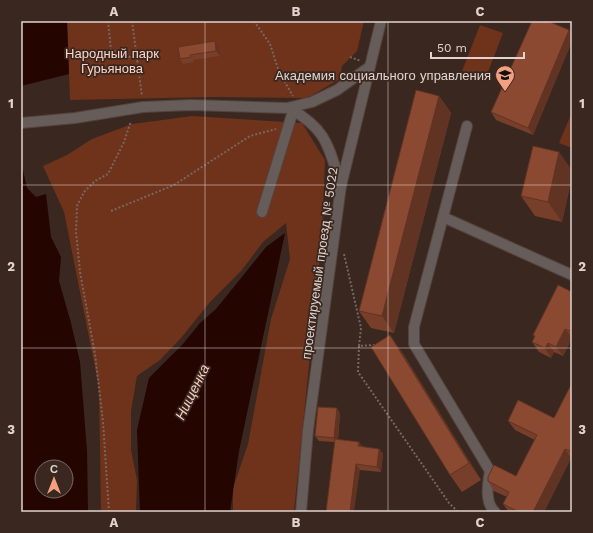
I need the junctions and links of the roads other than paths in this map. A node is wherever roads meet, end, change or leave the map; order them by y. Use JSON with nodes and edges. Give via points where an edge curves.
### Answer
{"nodes":[{"id":1,"x":381,"y":21,"type":"edge"},
{"id":2,"x":368,"y":68,"type":"junction"},
{"id":3,"x":293,"y":107,"type":"junction"},
{"id":4,"x":21,"y":123,"type":"edge"},
{"id":5,"x":467,"y":126,"type":"dead end"},
{"id":6,"x":341,"y":186,"type":"junction"},
{"id":7,"x":262,"y":212,"type":"dead end"},
{"id":8,"x":443,"y":217,"type":"junction"},
{"id":9,"x":572,"y":275,"type":"edge"},
{"id":10,"x":301,"y":512,"type":"edge"},
{"id":11,"x":495,"y":512,"type":"edge"}],
"edges":[{"from":1,"to":2,"type":"street","name":"проектируемый проезд № 5022"},
{"from":2,"to":3,"type":"street","via":[[336,90],[312,102]]},
{"from":2,"to":6,"type":"street","name":"проектируемый проезд № 5022"},
{"from":3,"to":4,"type":"street","via":[[191,105],[139,108]]},
{"from":3,"to":6,"type":"street","via":[[319,130],[328,147]]},
{"from":3,"to":7,"type":"street"},
{"from":5,"to":8,"type":"street"},
{"from":6,"to":10,"type":"street","name":"проектируемый проезд № 5022","via":[[308,430]]},
{"from":8,"to":9,"type":"street"},
{"from":8,"to":11,"type":"street","via":[[414,327],[414,344],[490,471],[487,491]]}]}
